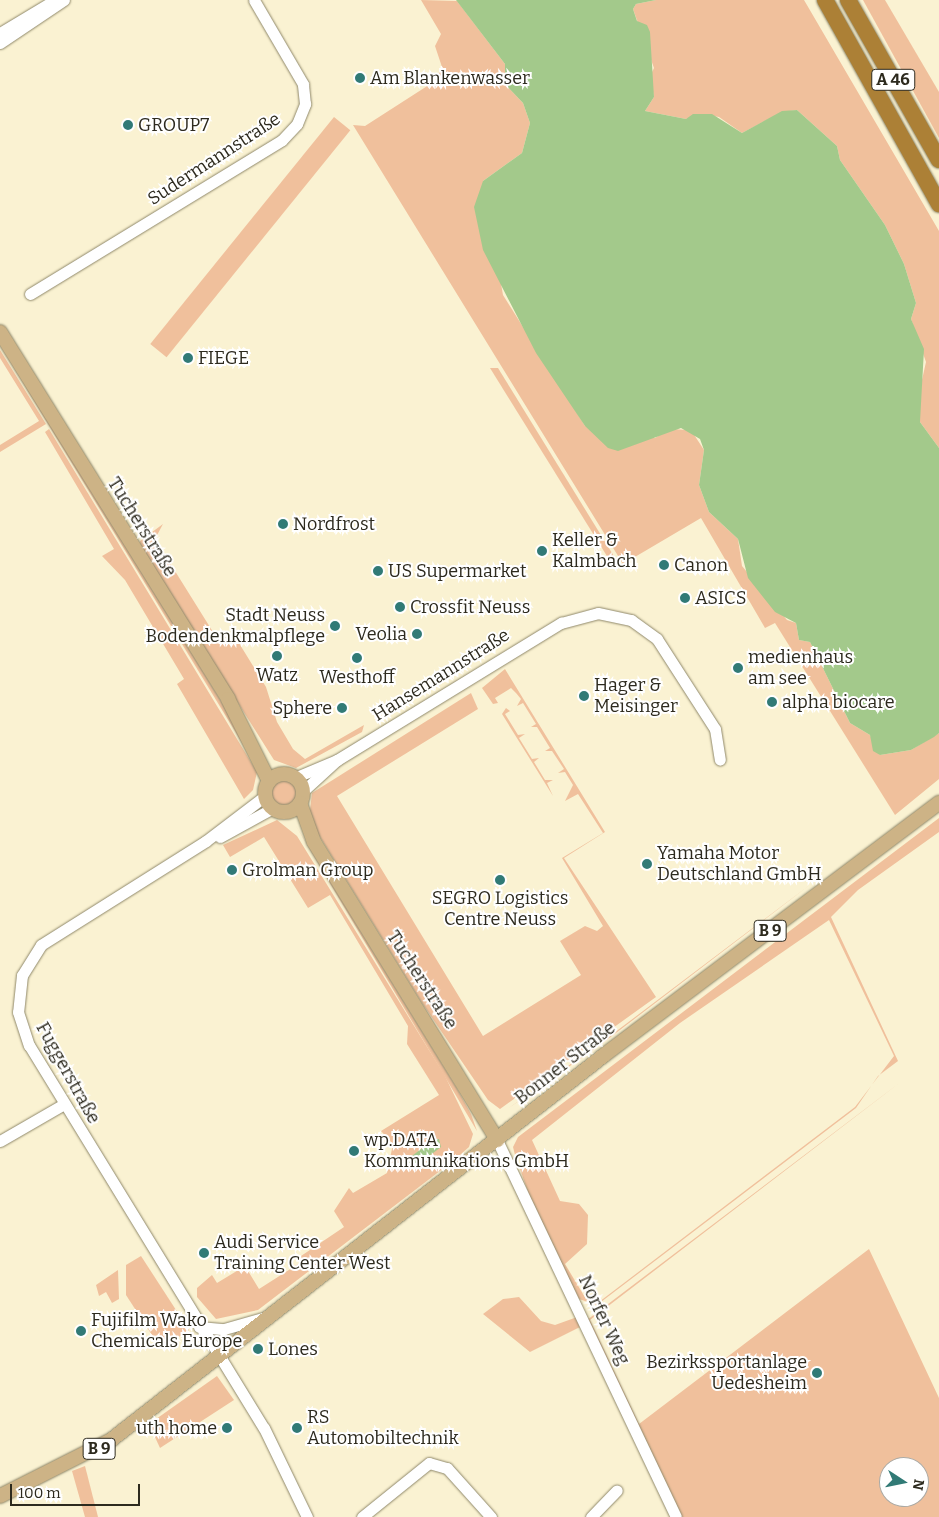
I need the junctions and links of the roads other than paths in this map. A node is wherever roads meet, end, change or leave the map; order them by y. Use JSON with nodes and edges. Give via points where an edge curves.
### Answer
{"nodes":[{"id":1,"x":55,"y":0,"type":"edge"},
{"id":2,"x":64,"y":0,"type":"edge"},
{"id":3,"x":254,"y":0,"type":"edge"},
{"id":4,"x":825,"y":0,"type":"edge"},
{"id":5,"x":848,"y":0,"type":"edge"},
{"id":6,"x":0,"y":33,"type":"edge"},
{"id":7,"x":0,"y":42,"type":"edge"},
{"id":8,"x":939,"y":160,"type":"edge"},
{"id":9,"x":939,"y":204,"type":"edge"},
{"id":10,"x":30,"y":294,"type":"dead end"},
{"id":11,"x":0,"y":332,"type":"edge"},
{"id":12,"x":337,"y":760,"type":"junction"},
{"id":13,"x":720,"y":760,"type":"dead end"},
{"id":14,"x":281,"y":778,"type":"junction"},
{"id":15,"x":265,"y":796,"type":"junction"},
{"id":16,"x":301,"y":797,"type":"junction"},
{"id":17,"x":939,"y":803,"type":"edge"},
{"id":18,"x":273,"y":808,"type":"junction"},
{"id":19,"x":287,"y":812,"type":"junction"},
{"id":20,"x":206,"y":842,"type":"junction"},
{"id":21,"x":314,"y":842,"type":"junction"},
{"id":22,"x":64,"y":1104,"type":"junction"},
{"id":23,"x":497,"y":1140,"type":"junction"},
{"id":24,"x":0,"y":1141,"type":"edge"},
{"id":25,"x":271,"y":1316,"type":"junction"},
{"id":26,"x":200,"y":1327,"type":"junction"},
{"id":27,"x":218,"y":1357,"type":"junction"},
{"id":28,"x":617,"y":1490,"type":"dead end"},
{"id":29,"x":0,"y":1496,"type":"edge"},
{"id":30,"x":369,"y":1515,"type":"edge"},
{"id":31,"x":307,"y":1517,"type":"edge"},
{"id":32,"x":491,"y":1517,"type":"edge"},
{"id":33,"x":590,"y":1517,"type":"edge"},
{"id":34,"x":676,"y":1517,"type":"edge"}],
"edges":[{"from":1,"to":6,"type":"street"},
{"from":2,"to":7,"type":"street"},
{"from":3,"to":10,"type":"street","name":"Sudermannstraße","via":[[303,84],[305,104],[298,124],[282,140]]},
{"from":4,"to":9,"type":"highway","number":"A 46"},
{"from":5,"to":8,"type":"highway","number":"A 46"},
{"from":11,"to":14,"type":"main road","name":"Tucherstraße","via":[[252,741]]},
{"from":12,"to":13,"type":"street","name":"Hansemannstraße","via":[[554,627],[598,613],[631,620],[657,639],[715,729]]},
{"from":12,"to":14,"type":"street","name":"Hansemannstraße"},
{"from":12,"to":16,"type":"street","name":"Hansemannstraße"},
{"from":14,"to":15,"type":"main road"},
{"from":14,"to":16,"type":"main road","name":"Tucherstraße"},
{"from":15,"to":18,"type":"main road"},
{"from":15,"to":20,"type":"street","name":"Fuggerstraße"},
{"from":16,"to":19,"type":"main road"},
{"from":16,"to":21,"type":"main road","name":"Tucherstraße"},
{"from":17,"to":23,"type":"main road","name":"Bonner Straße","number":"B 9"},
{"from":18,"to":19,"type":"main road"},
{"from":18,"to":20,"type":"street","name":"Fuggerstraße"},
{"from":19,"to":21,"type":"main road","name":"Tucherstraße"},
{"from":20,"to":22,"type":"street","name":"Fuggerstraße","via":[[56,934],[25,968],[17,996],[22,1029]]},
{"from":21,"to":23,"type":"main road","name":"Tucherstraße"},
{"from":22,"to":24,"type":"street"},
{"from":22,"to":26,"type":"street","name":"Fuggerstraße"},
{"from":23,"to":25,"type":"main road","name":"Bonner Straße","number":"B 9"},
{"from":23,"to":34,"type":"street","name":"Norfer Weg"},
{"from":25,"to":26,"type":"street","via":[[229,1328]]},
{"from":25,"to":27,"type":"main road","name":"Bonner Straße","number":"B 9"},
{"from":26,"to":27,"type":"street","name":"Fuggerstraße"},
{"from":27,"to":29,"type":"main road","number":"B 9","via":[[97,1450]]},
{"from":27,"to":31,"type":"street","name":"Fuggerstraße","via":[[271,1440]]},
{"from":28,"to":33,"type":"street"},
{"from":30,"to":32,"type":"street","via":[[418,1467],[432,1463],[447,1468]]}]}
